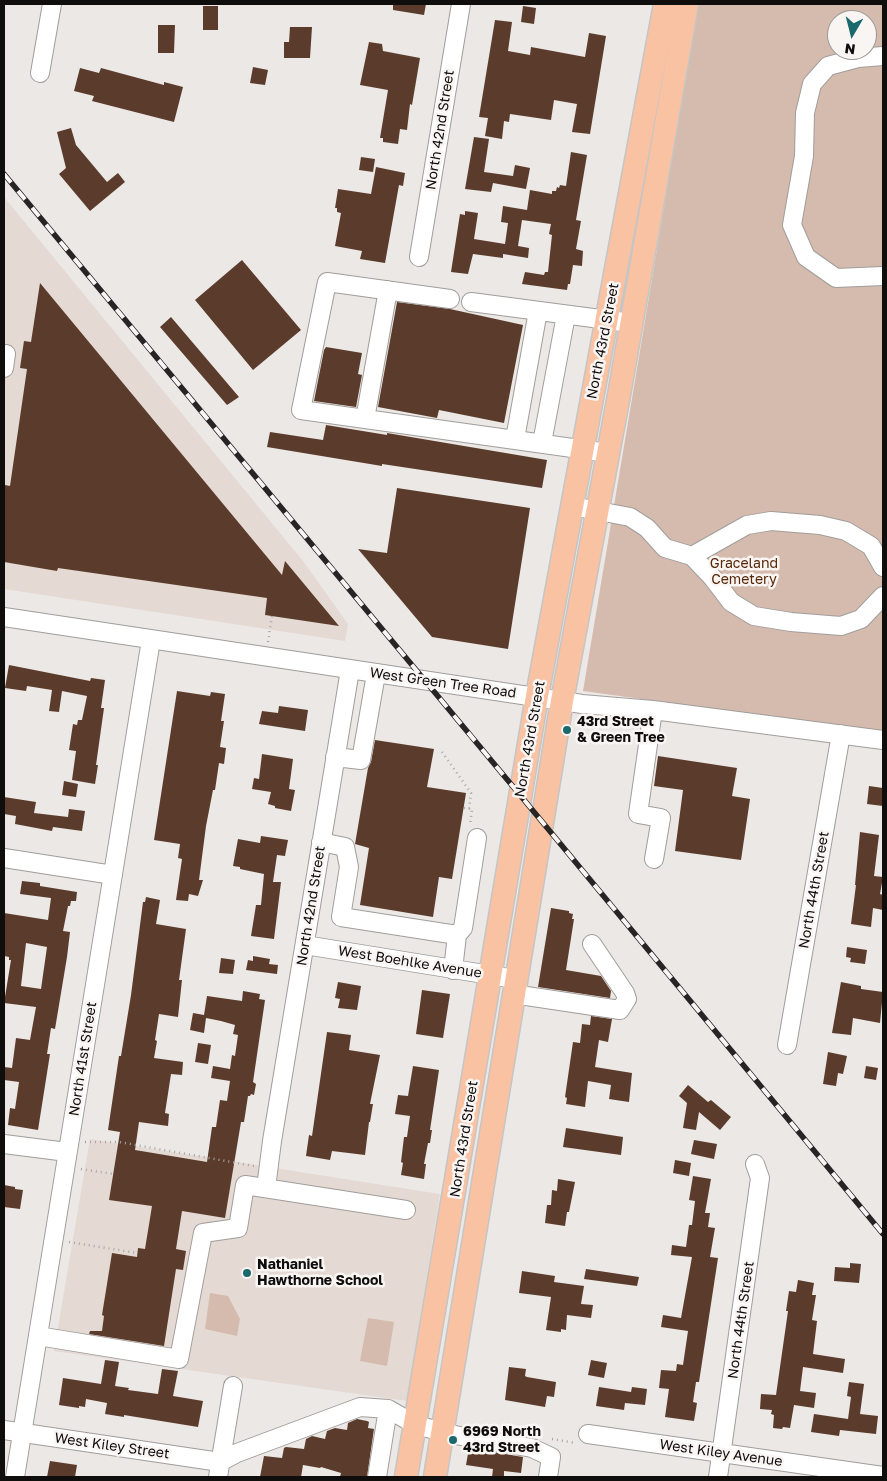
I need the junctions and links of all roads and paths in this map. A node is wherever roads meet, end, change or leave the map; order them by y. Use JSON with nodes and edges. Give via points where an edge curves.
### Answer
{"nodes":[{"id":1,"x":52,"y":4,"type":"edge"},
{"id":2,"x":461,"y":4,"type":"edge"},
{"id":3,"x":687,"y":4,"type":"edge"},
{"id":4,"x":670,"y":19,"type":"edge"},
{"id":5,"x":883,"y":56,"type":"edge"},
{"id":6,"x":40,"y":73,"type":"dead end"},
{"id":7,"x":419,"y":257,"type":"dead end"},
{"id":8,"x":883,"y":276,"type":"edge"},
{"id":9,"x":388,"y":290,"type":"junction"},
{"id":10,"x":450,"y":299,"type":"dead end"},
{"id":11,"x":471,"y":302,"type":"dead end"},
{"id":12,"x":538,"y":311,"type":"junction"},
{"id":13,"x":566,"y":315,"type":"junction"},
{"id":14,"x":607,"y":320,"type":"junction"},
{"id":15,"x":631,"y":323,"type":"junction"},
{"id":16,"x":365,"y":419,"type":"junction"},
{"id":17,"x":515,"y":439,"type":"junction"},
{"id":18,"x":542,"y":443,"type":"junction"},
{"id":19,"x":583,"y":449,"type":"junction"},
{"id":20,"x":608,"y":453,"type":"junction"},
{"id":21,"x":572,"y":506,"type":"junction"},
{"id":22,"x":597,"y":511,"type":"junction"},
{"id":23,"x":692,"y":556,"type":"junction"},
{"id":24,"x":883,"y":567,"type":"edge"},
{"id":25,"x":883,"y":596,"type":"edge"},
{"id":26,"x":272,"y":616,"type":"dead end"},
{"id":27,"x":4,"y":617,"type":"edge"},
{"id":28,"x":151,"y":640,"type":"junction"},
{"id":29,"x":266,"y":657,"type":"junction"},
{"id":30,"x":350,"y":670,"type":"junction"},
{"id":31,"x":376,"y":674,"type":"junction"},
{"id":32,"x":537,"y":696,"type":"junction"},
{"id":33,"x":562,"y":701,"type":"junction"},
{"id":34,"x":652,"y":710,"type":"junction"},
{"id":35,"x":841,"y":734,"type":"junction"},
{"id":36,"x":883,"y":740,"type":"edge"},
{"id":37,"x":442,"y":752,"type":"dead end"},
{"id":38,"x":335,"y":757,"type":"junction"},
{"id":39,"x":464,"y":808,"type":"dead end"},
{"id":40,"x":469,"y":809,"type":"junction"},
{"id":41,"x":477,"y":838,"type":"joint"},
{"id":42,"x":321,"y":842,"type":"junction"},
{"id":43,"x":4,"y":858,"type":"edge"},
{"id":44,"x":654,"y":859,"type":"dead end"},
{"id":45,"x":113,"y":875,"type":"junction"},
{"id":46,"x":457,"y":935,"type":"junction"},
{"id":47,"x":592,"y":944,"type":"dead end"},
{"id":48,"x":305,"y":945,"type":"junction"},
{"id":49,"x":453,"y":970,"type":"junction"},
{"id":50,"x":491,"y":976,"type":"junction"},
{"id":51,"x":514,"y":986,"type":"junction"},
{"id":52,"x":787,"y":1045,"type":"dead end"},
{"id":53,"x":469,"y":1106,"type":"junction"},
{"id":54,"x":494,"y":1110,"type":"junction"},
{"id":55,"x":85,"y":1142,"type":"dead end"},
{"id":56,"x":4,"y":1144,"type":"edge"},
{"id":57,"x":67,"y":1152,"type":"junction"},
{"id":58,"x":755,"y":1164,"type":"dead end"},
{"id":59,"x":268,"y":1168,"type":"junction"},
{"id":60,"x":81,"y":1169,"type":"dead end"},
{"id":61,"x":114,"y":1174,"type":"dead end"},
{"id":62,"x":266,"y":1188,"type":"junction"},
{"id":63,"x":406,"y":1210,"type":"dead end"},
{"id":64,"x":69,"y":1242,"type":"dead end"},
{"id":65,"x":137,"y":1253,"type":"dead end"},
{"id":66,"x":38,"y":1336,"type":"junction"},
{"id":67,"x":233,"y":1386,"type":"dead end"},
{"id":68,"x":388,"y":1409,"type":"junction"},
{"id":69,"x":416,"y":1425,"type":"junction"},
{"id":70,"x":4,"y":1430,"type":"edge"},
{"id":71,"x":442,"y":1432,"type":"junction"},
{"id":72,"x":22,"y":1433,"type":"junction"},
{"id":73,"x":588,"y":1434,"type":"dead end"},
{"id":74,"x":722,"y":1454,"type":"junction"},
{"id":75,"x":219,"y":1470,"type":"edge"},
{"id":76,"x":883,"y":1476,"type":"edge"},
{"id":77,"x":14,"y":1477,"type":"edge"},
{"id":78,"x":377,"y":1477,"type":"edge"},
{"id":79,"x":406,"y":1477,"type":"edge"},
{"id":80,"x":435,"y":1477,"type":"edge"},
{"id":81,"x":548,"y":1477,"type":"edge"},
{"id":82,"x":718,"y":1477,"type":"edge"}],
"edges":[{"from":1,"to":6,"type":"street"},
{"from":2,"to":7,"type":"street","name":"North 42nd Street"},
{"from":3,"to":4,"type":"main road","name":"North 43rd Street"},
{"from":4,"to":14,"type":"main road","name":"North 43rd Street"},
{"from":4,"to":15,"type":"main road","name":"North 43rd Street"},
{"from":5,"to":8,"type":"street","via":[[858,58],[828,66],[812,84],[805,113],[804,156],[792,225],[806,257],[836,278]]},
{"from":9,"to":10,"type":"street"},
{"from":9,"to":16,"type":"street"},
{"from":9,"to":16,"type":"street","via":[[327,282],[301,410]]},
{"from":11,"to":12,"type":"street"},
{"from":12,"to":13,"type":"street"},
{"from":12,"to":17,"type":"street"},
{"from":13,"to":14,"type":"street"},
{"from":13,"to":18,"type":"street"},
{"from":14,"to":15,"type":"street"},
{"from":14,"to":19,"type":"main road","name":"North 43rd Street"},
{"from":15,"to":20,"type":"main road","name":"North 43rd Street"},
{"from":16,"to":17,"type":"street"},
{"from":17,"to":18,"type":"street"},
{"from":18,"to":19,"type":"street"},
{"from":19,"to":20,"type":"street"},
{"from":19,"to":21,"type":"main road","name":"North 43rd Street"},
{"from":20,"to":22,"type":"main road","name":"North 43rd Street"},
{"from":21,"to":22,"type":"street"},
{"from":21,"to":32,"type":"main road","name":"North 43rd Street"},
{"from":22,"to":23,"type":"street","via":[[630,517],[647,528],[665,548]]},
{"from":22,"to":33,"type":"main road","name":"North 43rd Street"},
{"from":23,"to":24,"type":"street","via":[[748,525],[771,521],[820,525],[846,531],[871,546]]},
{"from":23,"to":25,"type":"street","via":[[731,602],[754,616],[841,626],[861,619]]},
{"from":26,"to":29,"type":"path"},
{"from":27,"to":28,"type":"street","name":"West Green Tree Road"},
{"from":28,"to":29,"type":"street","name":"West Green Tree Road"},
{"from":28,"to":45,"type":"street","name":"North 41st Street"},
{"from":29,"to":30,"type":"street","name":"West Green Tree Road"},
{"from":30,"to":31,"type":"street","name":"West Green Tree Road"},
{"from":30,"to":38,"type":"street","name":"North 42nd Street"},
{"from":31,"to":32,"type":"street","name":"West Green Tree Road"},
{"from":31,"to":38,"type":"street","via":[[361,760]]},
{"from":32,"to":33,"type":"street","name":"West Green Tree Road"},
{"from":32,"to":50,"type":"main road","name":"North 43rd Street"},
{"from":33,"to":34,"type":"street","name":"West Green Tree Road"},
{"from":33,"to":51,"type":"main road","name":"North 43rd Street"},
{"from":34,"to":35,"type":"street","name":"West Green Tree Road"},
{"from":34,"to":44,"type":"street","via":[[638,814],[661,818]]},
{"from":35,"to":36,"type":"street","name":"West Green Tree Road"},
{"from":35,"to":52,"type":"street","name":"North 44th Street"},
{"from":37,"to":40,"type":"path","via":[[471,793]]},
{"from":38,"to":42,"type":"street","name":"North 42nd Street"},
{"from":39,"to":40,"type":"path"},
{"from":40,"to":41,"type":"path","via":[[472,809],[469,831]]},
{"from":41,"to":46,"type":"street","via":[[463,928]]},
{"from":42,"to":46,"type":"street","via":[[345,847],[349,867],[341,917]]},
{"from":42,"to":48,"type":"street","name":"North 42nd Street"},
{"from":43,"to":45,"type":"street"},
{"from":45,"to":57,"type":"street","name":"North 41st Street"},
{"from":46,"to":49,"type":"street"},
{"from":47,"to":51,"type":"street","name":"West Boehlke Avenue","via":[[625,993],[627,999],[620,1010]]},
{"from":48,"to":49,"type":"street","name":"West Boehlke Avenue"},
{"from":48,"to":59,"type":"street","name":"North 42nd Street"},
{"from":49,"to":50,"type":"street","name":"West Boehlke Avenue"},
{"from":50,"to":51,"type":"street","name":"West Boehlke Avenue"},
{"from":50,"to":53,"type":"main road","name":"North 43rd Street"},
{"from":51,"to":54,"type":"main road","name":"North 43rd Street"},
{"from":53,"to":54,"type":"street"},
{"from":53,"to":69,"type":"main road","name":"North 43rd Street"},
{"from":54,"to":71,"type":"main road","name":"North 43rd Street"},
{"from":55,"to":59,"type":"path","via":[[119,1142]]},
{"from":56,"to":57,"type":"street"},
{"from":57,"to":66,"type":"street","name":"North 41st Street"},
{"from":58,"to":74,"type":"street","name":"North 44th Street","via":[[760,1178]]},
{"from":59,"to":62,"type":"street","name":"North 42nd Street"},
{"from":60,"to":61,"type":"path"},
{"from":62,"to":63,"type":"street"},
{"from":62,"to":66,"type":"street","via":[[245,1185],[238,1228],[203,1232],[179,1359]]},
{"from":64,"to":65,"type":"path"},
{"from":66,"to":72,"type":"street","name":"North 41st Street"},
{"from":67,"to":75,"type":"street"},
{"from":68,"to":69,"type":"street"},
{"from":68,"to":75,"type":"street","via":[[360,1407],[237,1453]]},
{"from":68,"to":78,"type":"street"},
{"from":69,"to":71,"type":"street"},
{"from":69,"to":79,"type":"main road","name":"North 43rd Street"},
{"from":70,"to":72,"type":"street","name":"West Kiley Street"},
{"from":71,"to":80,"type":"main road","name":"North 43rd Street"},
{"from":71,"to":81,"type":"street","via":[[532,1448],[551,1457]]},
{"from":72,"to":75,"type":"street","name":"West Kiley Street"},
{"from":72,"to":77,"type":"street","name":"North 41st Street"},
{"from":73,"to":74,"type":"street","name":"West Kiley Avenue"},
{"from":74,"to":76,"type":"street","name":"West Kiley Avenue"},
{"from":74,"to":82,"type":"street","name":"North 44th Street"}]}
